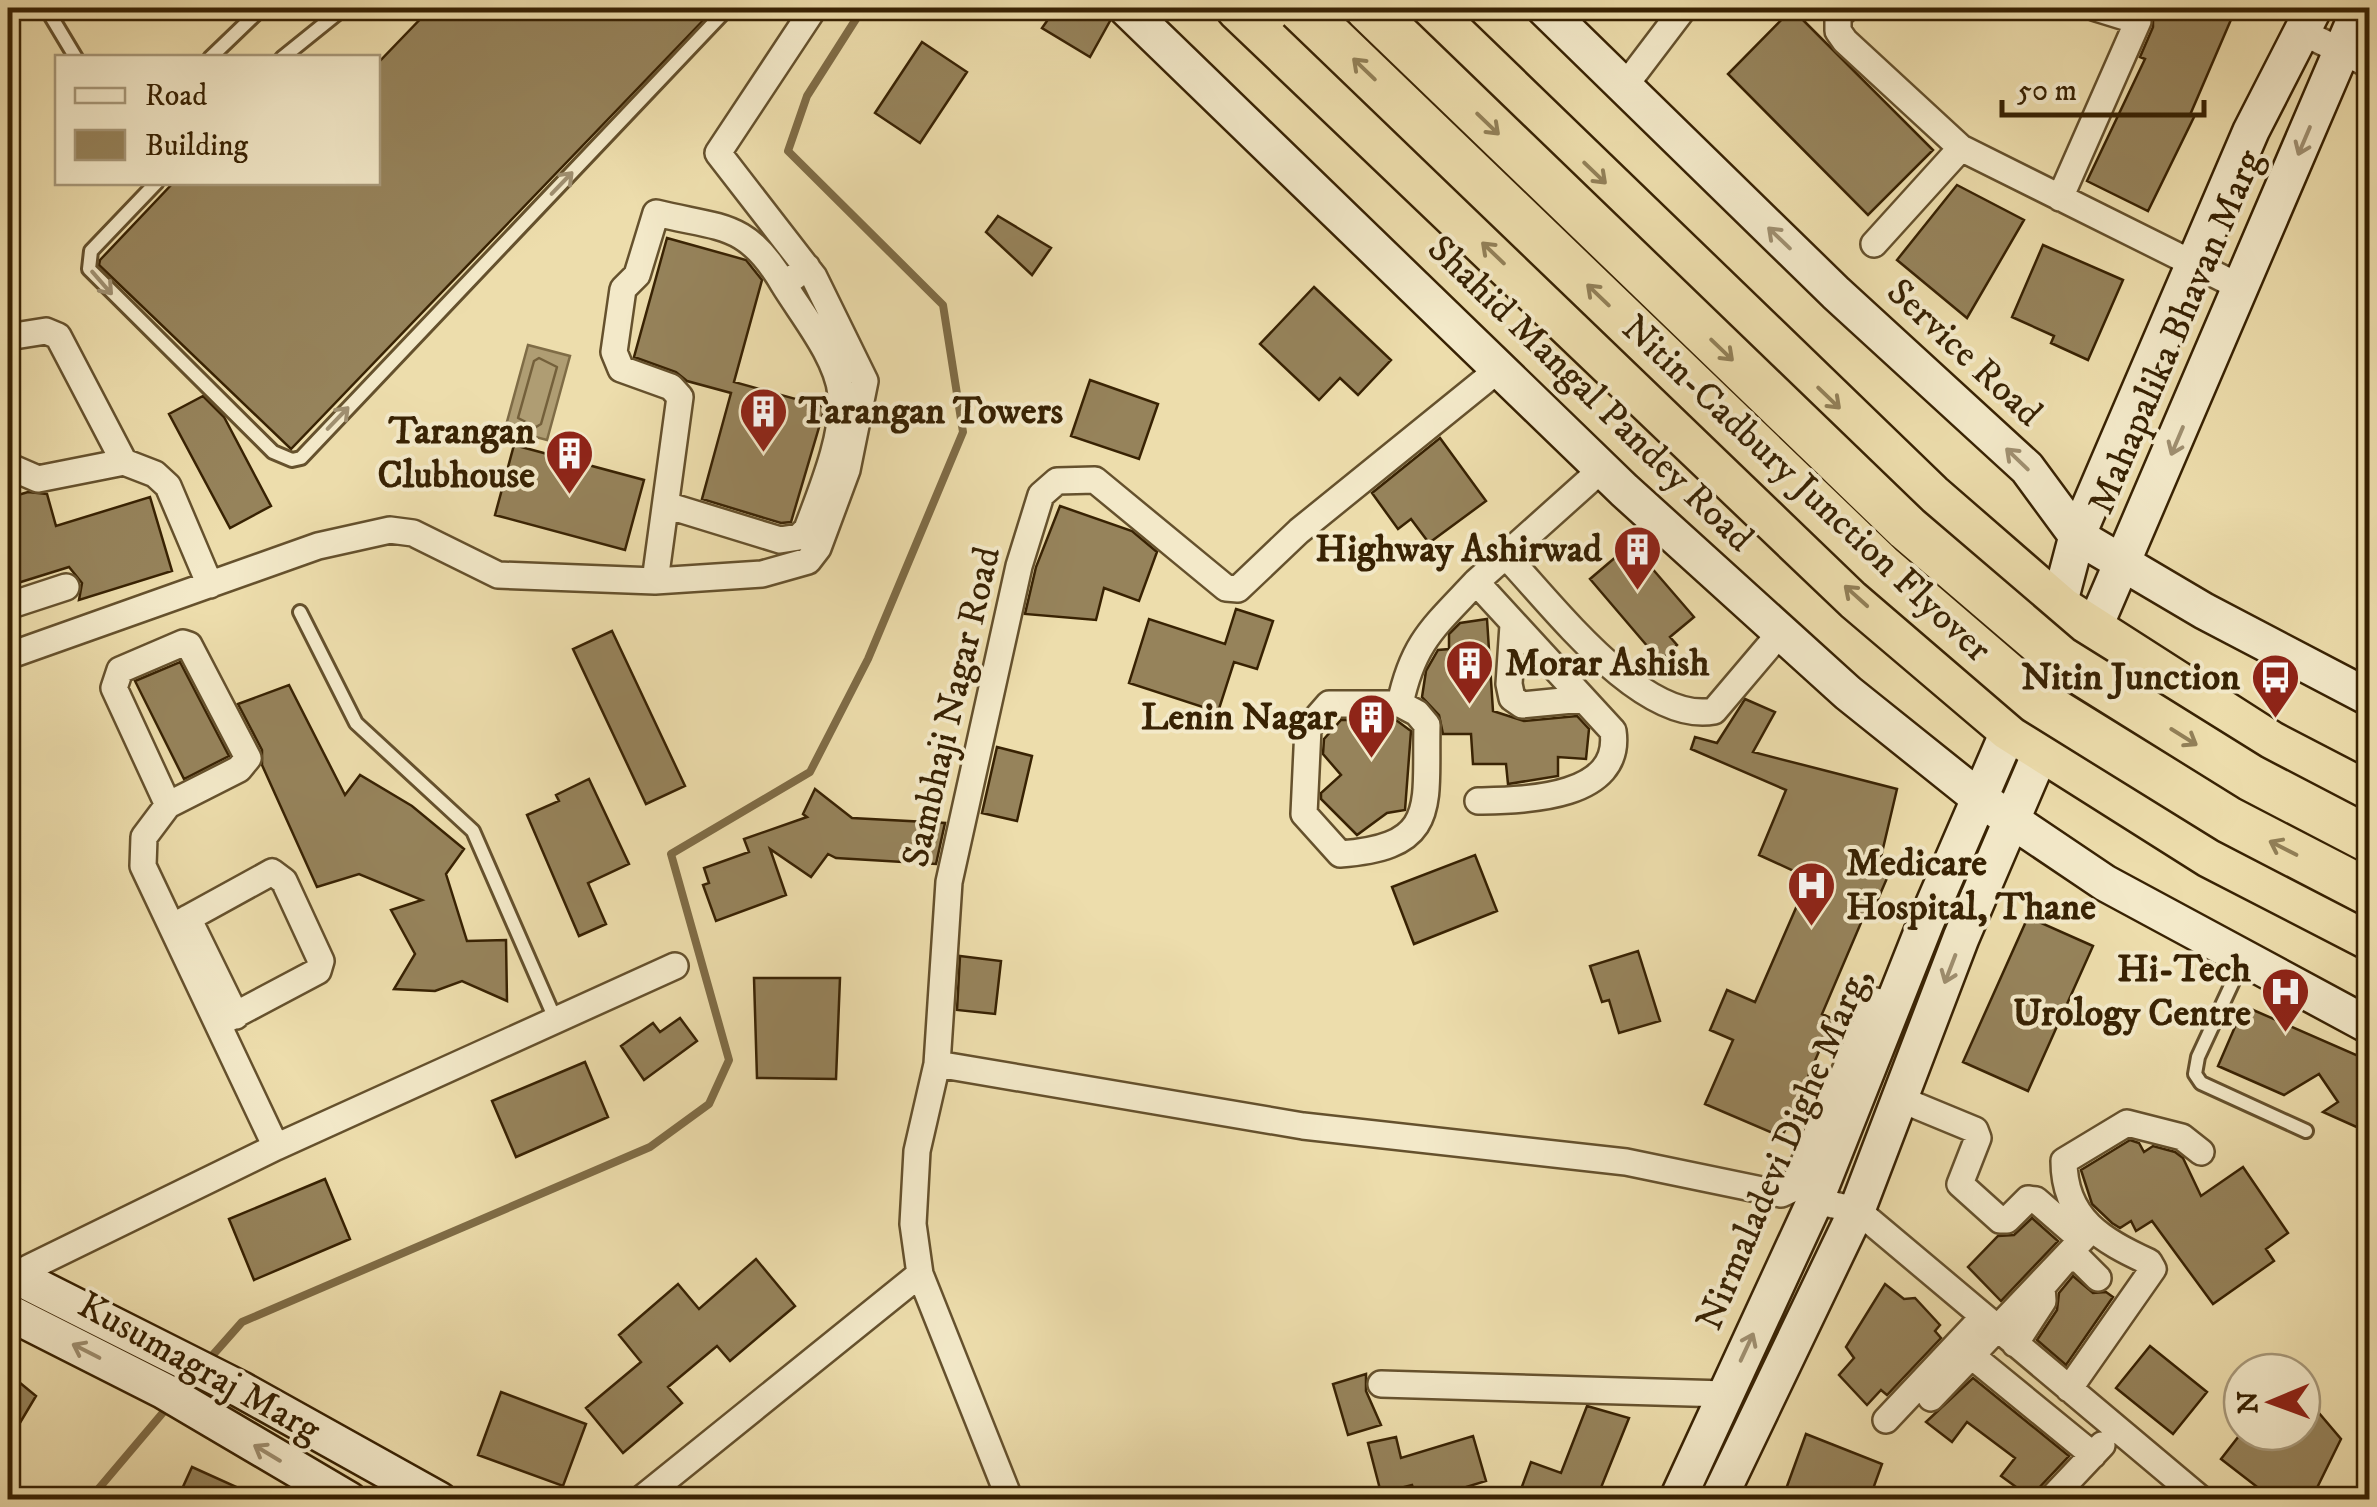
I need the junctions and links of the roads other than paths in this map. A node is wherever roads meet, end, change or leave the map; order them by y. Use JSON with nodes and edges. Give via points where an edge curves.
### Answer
{"nodes":[{"id":1,"x":46,"y":8,"type":"edge"},
{"id":2,"x":262,"y":8,"type":"edge"},
{"id":3,"x":344,"y":8,"type":"edge"},
{"id":4,"x":728,"y":8,"type":"edge"},
{"id":5,"x":814,"y":8,"type":"edge"},
{"id":6,"x":1126,"y":8,"type":"edge"},
{"id":7,"x":1240,"y":8,"type":"edge"},
{"id":8,"x":1300,"y":8,"type":"edge"},
{"id":9,"x":1368,"y":8,"type":"edge"},
{"id":10,"x":1425,"y":8,"type":"edge"},
{"id":11,"x":1544,"y":8,"type":"edge"},
{"id":12,"x":1684,"y":8,"type":"edge"},
{"id":13,"x":1847,"y":8,"type":"edge"},
{"id":14,"x":2096,"y":8,"type":"edge"},
{"id":15,"x":2360,"y":8,"type":"edge"},
{"id":16,"x":2140,"y":14,"type":"edge"},
{"id":17,"x":2308,"y":20,"type":"edge"},
{"id":18,"x":74,"y":55,"type":"edge"},
{"id":19,"x":213,"y":55,"type":"edge"},
{"id":20,"x":286,"y":55,"type":"edge"},
{"id":21,"x":2355,"y":58,"type":"edge"},
{"id":22,"x":1624,"y":88,"type":"junction"},
{"id":23,"x":1962,"y":148,"type":"junction"},
{"id":24,"x":154,"y":185,"type":"edge"},
{"id":25,"x":2060,"y":198,"type":"junction"},
{"id":26,"x":1874,"y":244,"type":"dead end"},
{"id":27,"x":2194,"y":264,"type":"junction"},
{"id":28,"x":807,"y":267,"type":"junction"},
{"id":29,"x":784,"y":285,"type":"junction"},
{"id":30,"x":2242,"y":288,"type":"junction"},
{"id":31,"x":8,"y":337,"type":"edge"},
{"id":32,"x":1499,"y":369,"type":"junction"},
{"id":33,"x":124,"y":462,"type":"junction"},
{"id":34,"x":8,"y":466,"type":"edge"},
{"id":35,"x":1602,"y":469,"type":"junction"},
{"id":36,"x":666,"y":505,"type":"junction"},
{"id":37,"x":2076,"y":536,"type":"junction"},
{"id":38,"x":1983,"y":542,"type":"junction"},
{"id":39,"x":1506,"y":556,"type":"junction"},
{"id":40,"x":2124,"y":564,"type":"junction"},
{"id":41,"x":655,"y":581,"type":"junction"},
{"id":42,"x":1476,"y":582,"type":"junction"},
{"id":43,"x":210,"y":585,"type":"junction"},
{"id":44,"x":66,"y":587,"type":"dead end"},
{"id":45,"x":8,"y":606,"type":"edge"},
{"id":46,"x":300,"y":612,"type":"dead end"},
{"id":47,"x":2077,"y":622,"type":"junction"},
{"id":48,"x":1513,"y":625,"type":"junction"},
{"id":49,"x":1781,"y":632,"type":"junction"},
{"id":50,"x":1896,"y":632,"type":"junction"},
{"id":51,"x":8,"y":656,"type":"edge"},
{"id":52,"x":2370,"y":698,"type":"edge"},
{"id":53,"x":1583,"y":699,"type":"junction"},
{"id":54,"x":1400,"y":704,"type":"junction"},
{"id":55,"x":2026,"y":739,"type":"junction"},
{"id":56,"x":2370,"y":796,"type":"edge"},
{"id":57,"x":1979,"y":798,"type":"junction"},
{"id":58,"x":1478,"y":801,"type":"dead end"},
{"id":59,"x":168,"y":804,"type":"junction"},
{"id":60,"x":2015,"y":820,"type":"junction"},
{"id":61,"x":2370,"y":840,"type":"edge"},
{"id":62,"x":2370,"y":893,"type":"edge"},
{"id":63,"x":180,"y":922,"type":"junction"},
{"id":64,"x":1926,"y":922,"type":"junction"},
{"id":65,"x":2370,"y":937,"type":"edge"},
{"id":66,"x":2243,"y":959,"type":"junction"},
{"id":67,"x":675,"y":966,"type":"dead end"},
{"id":68,"x":227,"y":1020,"type":"junction"},
{"id":69,"x":556,"y":1020,"type":"junction"},
{"id":70,"x":2370,"y":1026,"type":"edge"},
{"id":71,"x":937,"y":1064,"type":"junction"},
{"id":72,"x":1900,"y":1099,"type":"junction"},
{"id":73,"x":2306,"y":1132,"type":"dead end"},
{"id":74,"x":276,"y":1147,"type":"junction"},
{"id":75,"x":2202,"y":1152,"type":"dead end"},
{"id":76,"x":1815,"y":1201,"type":"junction"},
{"id":77,"x":1858,"y":1210,"type":"junction"},
{"id":78,"x":2076,"y":1246,"type":"junction"},
{"id":79,"x":920,"y":1274,"type":"junction"},
{"id":80,"x":10,"y":1275,"type":"edge"},
{"id":81,"x":2098,"y":1278,"type":"dead end"},
{"id":82,"x":8,"y":1312,"type":"edge"},
{"id":83,"x":1999,"y":1330,"type":"junction"},
{"id":84,"x":1972,"y":1356,"type":"junction"},
{"id":85,"x":1381,"y":1384,"type":"dead end"},
{"id":86,"x":2069,"y":1389,"type":"junction"},
{"id":87,"x":1726,"y":1394,"type":"junction"},
{"id":88,"x":1931,"y":1398,"type":"dead end"},
{"id":89,"x":1886,"y":1420,"type":"dead end"},
{"id":90,"x":2118,"y":1429,"type":"junction"},
{"id":91,"x":352,"y":1455,"type":"junction"},
{"id":92,"x":2093,"y":1455,"type":"junction"},
{"id":93,"x":337,"y":1497,"type":"edge"},
{"id":94,"x":439,"y":1500,"type":"edge"},
{"id":95,"x":640,"y":1500,"type":"edge"},
{"id":96,"x":1010,"y":1500,"type":"edge"},
{"id":97,"x":1677,"y":1500,"type":"edge"},
{"id":98,"x":1718,"y":1500,"type":"edge"},
{"id":99,"x":2050,"y":1500,"type":"edge"},
{"id":100,"x":2202,"y":1500,"type":"edge"}],
"edges":[{"from":1,"to":18,"type":"lane"},
{"from":2,"to":19,"type":"lane"},
{"from":3,"to":20,"type":"lane"},
{"from":24,"to":4,"type":"lane","one_way":true,"via":[[92,251],[90,269],[273,452],[301,458]]},
{"from":5,"to":28,"type":"street","via":[[718,153]]},
{"from":6,"to":32,"type":"street","name":"Shahid Mangal Pandey Road"},
{"from":50,"to":7,"type":"highway","one_way":true},
{"from":62,"to":8,"type":"highway","name":"Nitin-Cadbury Junction Flyover","one_way":true,"bridge":true,"via":[[2229,820],[2037,701],[1880,566]]},
{"from":9,"to":61,"type":"highway","name":"Nitin-Cadbury Junction Flyover","one_way":true,"bridge":true,"via":[[1907,528],[2060,659],[2251,778]]},
{"from":10,"to":38,"type":"highway","one_way":true},
{"from":11,"to":22,"type":"street","name":"Service Road"},
{"from":12,"to":22,"type":"street"},
{"from":13,"to":23,"type":"street","via":[[1838,16],[1844,41]]},
{"from":14,"to":16,"type":"street"},
{"from":15,"to":21,"type":"street","name":"Mahapalika Bhavan Marg"},
{"from":16,"to":25,"type":"street"},
{"from":17,"to":21,"type":"street"},
{"from":17,"to":27,"type":"street","name":"Mahapalika Bhavan Marg"},
{"from":21,"to":30,"type":"street","name":"Mahapalika Bhavan Marg","one_way":true},
{"from":37,"to":22,"type":"street","name":"Service Road","one_way":true,"via":[[2027,468]]},
{"from":23,"to":25,"type":"street"},
{"from":23,"to":26,"type":"street"},
{"from":25,"to":27,"type":"street"},
{"from":27,"to":30,"type":"street"},
{"from":27,"to":37,"type":"street","name":"Mahapalika Bhavan Marg"},
{"from":28,"to":29,"type":"street"},
{"from":28,"to":41,"type":"street","via":[[865,381],[847,470],[818,548],[808,561],[778,572]]},
{"from":29,"to":36,"type":"street","via":[[841,393],[838,426],[807,529],[780,540]]},
{"from":29,"to":36,"type":"street","via":[[759,245],[742,234],[656,213],[637,275],[622,289],[614,352],[621,369],[671,387],[680,398]]},
{"from":30,"to":40,"type":"street","name":"Mahapalika Bhavan Marg","one_way":true},
{"from":31,"to":33,"type":"street","via":[[46,331],[58,336]]},
{"from":32,"to":35,"type":"street","name":"Shahid Mangal Pandey Road"},
{"from":32,"to":71,"type":"street","name":"Sambhaji Nagar Road","via":[[1298,531],[1238,589],[1226,588],[1095,480],[1057,481],[1041,494],[949,882]]},
{"from":33,"to":34,"type":"street","via":[[38,480]]},
{"from":33,"to":43,"type":"street","via":[[168,486]]},
{"from":35,"to":39,"type":"street"},
{"from":35,"to":49,"type":"street","name":"Shahid Mangal Pandey Road"},
{"from":36,"to":41,"type":"street"},
{"from":37,"to":40,"type":"street","name":"Service Road"},
{"from":37,"to":47,"type":"street","name":"Mahapalika Bhavan Marg"},
{"from":38,"to":47,"type":"highway"},
{"from":38,"to":50,"type":"highway","via":[[1962,616],[1937,629]]},
{"from":39,"to":42,"type":"street"},
{"from":39,"to":49,"type":"street","via":[[1623,678],[1700,714],[1714,711]]},
{"from":40,"to":47,"type":"street","name":"Mahapalika Bhavan Marg"},
{"from":40,"to":52,"type":"street","name":"Service Road"},
{"from":41,"to":43,"type":"street","via":[[498,575],[413,533],[390,530],[318,546]]},
{"from":42,"to":48,"type":"street"},
{"from":42,"to":54,"type":"street","via":[[1409,663]]},
{"from":43,"to":51,"type":"street"},
{"from":44,"to":45,"type":"street"},
{"from":46,"to":69,"type":"lane","via":[[356,723],[473,832]]},
{"from":47,"to":55,"type":"street","name":"Nirmaladevi Dighe Marg,"},
{"from":47,"to":56,"type":"highway","via":[[2270,744]]},
{"from":48,"to":53,"type":"street"},
{"from":48,"to":53,"type":"street","via":[[1512,698],[1522,705]]},
{"from":49,"to":57,"type":"street","name":"Shahid Mangal Pandey Road"},
{"from":50,"to":55,"type":"highway"},
{"from":53,"to":58,"type":"street","via":[[1613,731],[1615,742],[1601,771],[1548,799]]},
{"from":54,"to":54,"type":"street","via":[[1427,726],[1424,816],[1411,833],[1340,854],[1304,814],[1308,728],[1329,704]]},
{"from":55,"to":57,"type":"street","name":"Nirmaladevi Dighe Marg,"},
{"from":55,"to":60,"type":"street","name":"Nirmaladevi Dighe Marg,"},
{"from":55,"to":65,"type":"highway","via":[[2210,855]]},
{"from":57,"to":60,"type":"street","name":"Shahid Mangal Pandey Road"},
{"from":57,"to":64,"type":"street","name":"Nirmaladevi Dighe Marg,"},
{"from":59,"to":59,"type":"street","via":[[114,688],[120,670],[184,643],[248,758],[239,770]]},
{"from":59,"to":63,"type":"street","via":[[144,837],[143,866]]},
{"from":60,"to":66,"type":"street","via":[[2105,883]]},
{"from":60,"to":72,"type":"street","name":"Nirmaladevi Dighe Marg,","one_way":true},
{"from":63,"to":68,"type":"street"},
{"from":63,"to":68,"type":"street","via":[[272,872],[284,881],[321,961],[318,971]]},
{"from":64,"to":71,"type":"street","via":[[1913,922],[1896,950],[1842,1086],[1792,1189],[1781,1194],[1626,1162],[1303,1126]]},
{"from":64,"to":76,"type":"street","name":"Nirmaladevi Dighe Marg,"},
{"from":66,"to":70,"type":"street"},
{"from":66,"to":73,"type":"lane","via":[[2195,1074],[2201,1083]]},
{"from":67,"to":69,"type":"street"},
{"from":68,"to":74,"type":"street"},
{"from":69,"to":74,"type":"street"},
{"from":71,"to":79,"type":"street","name":"Sambhaji Nagar Road","via":[[917,1150],[913,1224]]},
{"from":72,"to":77,"type":"street","name":"Nirmaladevi Dighe Marg,"},
{"from":72,"to":78,"type":"street","via":[[1974,1130],[1978,1138],[1960,1184],[2000,1220],[2028,1198],[2036,1200]]},
{"from":74,"to":80,"type":"street"},
{"from":75,"to":78,"type":"street","via":[[2182,1136],[2127,1123],[2064,1161]]},
{"from":76,"to":77,"type":"street"},
{"from":87,"to":76,"type":"street","name":"Nirmaladevi Dighe Marg,","one_way":true},
{"from":77,"to":83,"type":"street"},
{"from":77,"to":98,"type":"street","name":"Nirmaladevi Dighe Marg,"},
{"from":78,"to":81,"type":"street","via":[[2078,1259]]},
{"from":78,"to":83,"type":"street","via":[[2042,1287],[2043,1301]]},
{"from":78,"to":86,"type":"street","via":[[2150,1262],[2153,1269]]},
{"from":79,"to":95,"type":"street"},
{"from":79,"to":96,"type":"street","name":"Sambhaji Nagar Road"},
{"from":80,"to":91,"type":"street","name":"Kusumagraj Marg","via":[[166,1350]]},
{"from":93,"to":82,"type":"street","name":"Kusumagraj Marg","one_way":true,"via":[[164,1391]]},
{"from":83,"to":84,"type":"street"},
{"from":83,"to":86,"type":"street"},
{"from":83,"to":89,"type":"street"},
{"from":84,"to":88,"type":"street"},
{"from":84,"to":92,"type":"street"},
{"from":85,"to":87,"type":"street"},
{"from":86,"to":90,"type":"street"},
{"from":87,"to":97,"type":"street","name":"Nirmaladevi Dighe Marg,"},
{"from":90,"to":92,"type":"street"},
{"from":90,"to":100,"type":"street"},
{"from":91,"to":93,"type":"street"},
{"from":91,"to":94,"type":"street","name":"Kusumagraj Marg"},
{"from":92,"to":99,"type":"street"}]}
